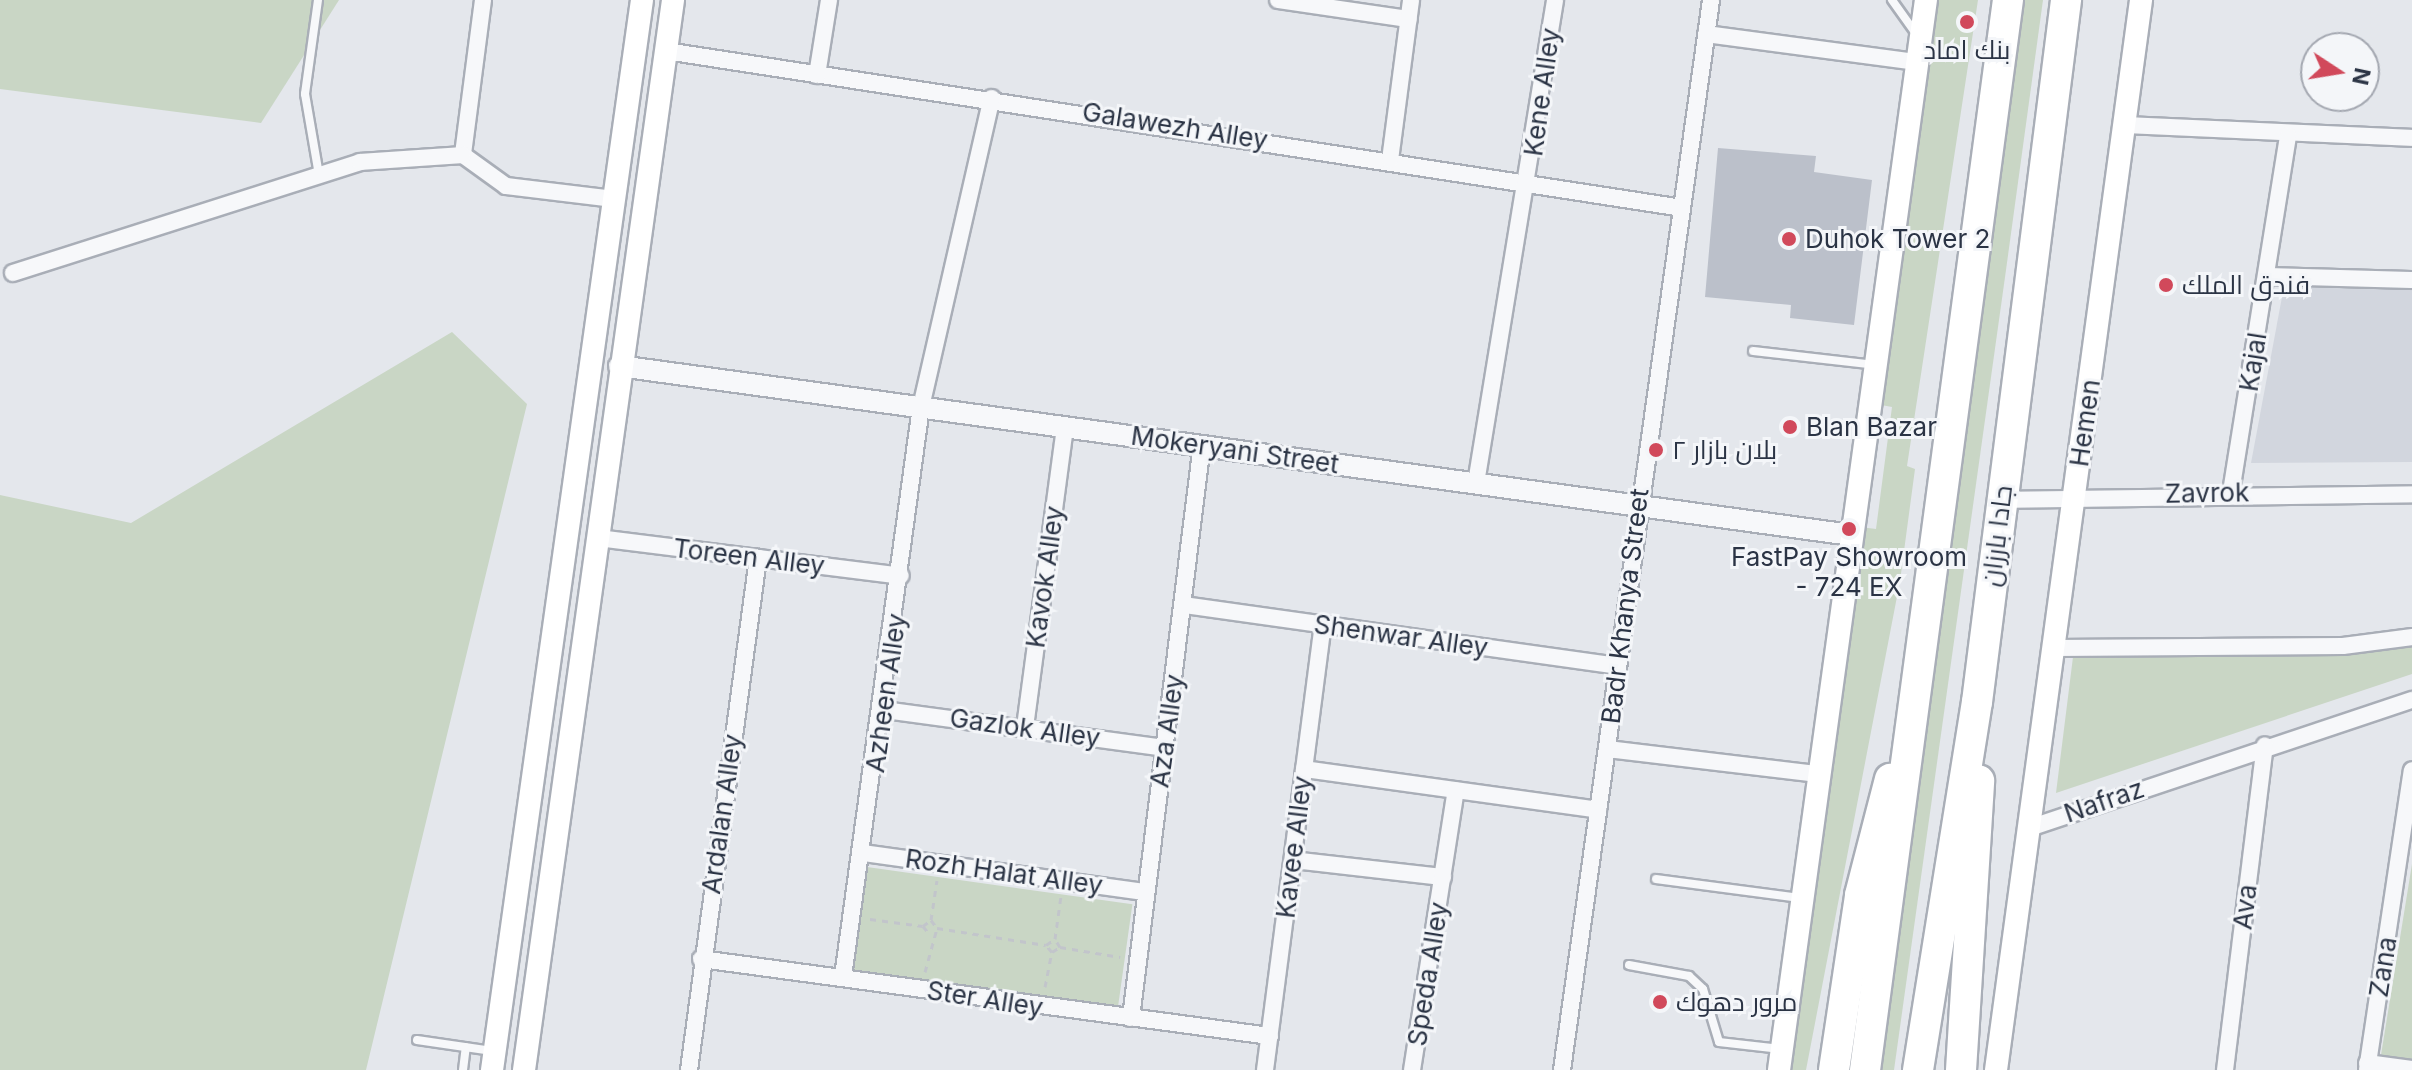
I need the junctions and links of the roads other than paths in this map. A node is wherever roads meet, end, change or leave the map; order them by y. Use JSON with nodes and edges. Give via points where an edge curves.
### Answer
{"nodes":[{"id":1,"x":318,"y":0,"type":"edge"},
{"id":2,"x":483,"y":0,"type":"edge"},
{"id":3,"x":642,"y":0,"type":"edge"},
{"id":4,"x":673,"y":0,"type":"edge"},
{"id":5,"x":829,"y":0,"type":"edge"},
{"id":6,"x":1278,"y":0,"type":"edge"},
{"id":7,"x":1411,"y":0,"type":"edge"},
{"id":8,"x":1555,"y":0,"type":"edge"},
{"id":9,"x":1711,"y":0,"type":"edge"},
{"id":10,"x":1892,"y":0,"type":"edge"},
{"id":11,"x":1926,"y":0,"type":"edge"},
{"id":12,"x":2008,"y":0,"type":"edge"},
{"id":13,"x":2066,"y":0,"type":"edge"},
{"id":14,"x":2141,"y":0,"type":"edge"},
{"id":15,"x":1409,"y":19,"type":"junction"},
{"id":16,"x":1706,"y":34,"type":"junction"},
{"id":17,"x":1921,"y":39,"type":"junction"},
{"id":18,"x":666,"y":51,"type":"junction"},
{"id":19,"x":1917,"y":62,"type":"junction"},
{"id":20,"x":817,"y":75,"type":"junction"},
{"id":21,"x":992,"y":98,"type":"junction"},
{"id":22,"x":2128,"y":125,"type":"junction"},
{"id":23,"x":2288,"y":136,"type":"junction"},
{"id":24,"x":2412,"y":138,"type":"edge"},
{"id":25,"x":463,"y":155,"type":"junction"},
{"id":26,"x":1390,"y":160,"type":"junction"},
{"id":27,"x":319,"y":175,"type":"junction"},
{"id":28,"x":1529,"y":184,"type":"junction"},
{"id":29,"x":614,"y":199,"type":"junction"},
{"id":30,"x":1682,"y":208,"type":"junction"},
{"id":31,"x":13,"y":273,"type":"dead end"},
{"id":32,"x":2267,"y":276,"type":"junction"},
{"id":33,"x":2412,"y":280,"type":"edge"},
{"id":34,"x":1753,"y":351,"type":"dead end"},
{"id":35,"x":1876,"y":365,"type":"junction"},
{"id":36,"x":619,"y":366,"type":"junction"},
{"id":37,"x":921,"y":407,"type":"junction"},
{"id":38,"x":1065,"y":427,"type":"junction"},
{"id":39,"x":1202,"y":444,"type":"junction"},
{"id":40,"x":1476,"y":483,"type":"junction"},
{"id":41,"x":2231,"y":492,"type":"junction"},
{"id":42,"x":2412,"y":494,"type":"edge"},
{"id":43,"x":2075,"y":495,"type":"junction"},
{"id":44,"x":2002,"y":500,"type":"junction"},
{"id":45,"x":1638,"y":506,"type":"junction"},
{"id":46,"x":1851,"y":535,"type":"junction"},
{"id":47,"x":598,"y":538,"type":"junction"},
{"id":48,"x":758,"y":558,"type":"junction"},
{"id":49,"x":901,"y":576,"type":"junction"},
{"id":50,"x":1184,"y":605,"type":"junction"},
{"id":51,"x":1323,"y":625,"type":"junction"},
{"id":52,"x":2412,"y":637,"type":"edge"},
{"id":53,"x":2055,"y":648,"type":"junction"},
{"id":54,"x":1617,"y":666,"type":"junction"},
{"id":55,"x":1916,"y":689,"type":"junction"},
{"id":56,"x":2412,"y":700,"type":"edge"},
{"id":57,"x":1977,"y":702,"type":"junction"},
{"id":58,"x":884,"y":710,"type":"junction"},
{"id":59,"x":1025,"y":727,"type":"junction"},
{"id":60,"x":2265,"y":745,"type":"junction"},
{"id":61,"x":1165,"y":748,"type":"junction"},
{"id":62,"x":1607,"y":749,"type":"junction"},
{"id":63,"x":1304,"y":769,"type":"junction"},
{"id":64,"x":2412,"y":770,"type":"edge"},
{"id":65,"x":1817,"y":774,"type":"junction"},
{"id":66,"x":1456,"y":790,"type":"junction"},
{"id":67,"x":1598,"y":810,"type":"junction"},
{"id":68,"x":2029,"y":828,"type":"junction"},
{"id":69,"x":863,"y":853,"type":"junction"},
{"id":70,"x":1293,"y":860,"type":"junction"},
{"id":71,"x":2406,"y":862,"type":"edge"},
{"id":72,"x":1443,"y":877,"type":"junction"},
{"id":73,"x":1656,"y":879,"type":"dead end"},
{"id":74,"x":1145,"y":892,"type":"junction"},
{"id":75,"x":1801,"y":898,"type":"junction"},
{"id":76,"x":701,"y":959,"type":"junction"},
{"id":77,"x":1629,"y":965,"type":"dead end"},
{"id":78,"x":843,"y":977,"type":"junction"},
{"id":79,"x":1131,"y":1018,"type":"junction"},
{"id":80,"x":1270,"y":1036,"type":"junction"},
{"id":81,"x":417,"y":1040,"type":"dead end"},
{"id":82,"x":466,"y":1047,"type":"junction"},
{"id":83,"x":494,"y":1060,"type":"edge"},
{"id":84,"x":1780,"y":1060,"type":"edge"},
{"id":85,"x":2367,"y":1067,"type":"edge"},
{"id":86,"x":2412,"y":1069,"type":"edge"},
{"id":87,"x":463,"y":1070,"type":"edge"},
{"id":88,"x":524,"y":1070,"type":"edge"},
{"id":89,"x":689,"y":1070,"type":"edge"},
{"id":90,"x":1265,"y":1070,"type":"edge"},
{"id":91,"x":1412,"y":1070,"type":"edge"},
{"id":92,"x":1562,"y":1070,"type":"edge"},
{"id":93,"x":1834,"y":1070,"type":"edge"},
{"id":94,"x":1865,"y":1070,"type":"edge"},
{"id":95,"x":1918,"y":1070,"type":"edge"},
{"id":96,"x":1961,"y":1070,"type":"edge"},
{"id":97,"x":1996,"y":1070,"type":"edge"},
{"id":98,"x":2225,"y":1070,"type":"edge"}],
"edges":[{"from":1,"to":27,"type":"lane","via":[[305,94]]},
{"from":2,"to":25,"type":"street"},
{"from":3,"to":29,"type":"main road"},
{"from":4,"to":18,"type":"main road"},
{"from":5,"to":20,"type":"street"},
{"from":6,"to":15,"type":"street"},
{"from":7,"to":15,"type":"street"},
{"from":8,"to":28,"type":"street","name":"Kene Alley"},
{"from":9,"to":16,"type":"street","name":"Badr Khanya Street"},
{"from":10,"to":17,"type":"lane"},
{"from":11,"to":17,"type":"main road"},
{"from":12,"to":55,"type":"highway"},
{"from":13,"to":44,"type":"highway","name":"جادا بارزان"},
{"from":14,"to":22,"type":"main road","name":"Hemen"},
{"from":15,"to":26,"type":"street"},
{"from":16,"to":19,"type":"street"},
{"from":16,"to":30,"type":"street","name":"Badr Khanya Street"},
{"from":17,"to":19,"type":"main road"},
{"from":18,"to":20,"type":"street","name":"Galawezh Alley"},
{"from":18,"to":36,"type":"main road"},
{"from":19,"to":35,"type":"main road"},
{"from":20,"to":21,"type":"street","name":"Galawezh Alley"},
{"from":21,"to":26,"type":"street","name":"Galawezh Alley"},
{"from":21,"to":37,"type":"street","name":"Azheen Alley"},
{"from":22,"to":23,"type":"street"},
{"from":22,"to":43,"type":"main road","name":"Hemen"},
{"from":23,"to":24,"type":"street"},
{"from":23,"to":32,"type":"street","name":"Kajal"},
{"from":25,"to":27,"type":"street","via":[[360,162]]},
{"from":25,"to":29,"type":"street","via":[[506,186]]},
{"from":26,"to":28,"type":"street","name":"Galawezh Alley"},
{"from":27,"to":31,"type":"street","via":[[283,192]]},
{"from":28,"to":30,"type":"street","name":"Galawezh Alley"},
{"from":28,"to":40,"type":"street","name":"Kene Alley"},
{"from":29,"to":83,"type":"main road"},
{"from":30,"to":45,"type":"street","name":"Badr Khanya Street"},
{"from":32,"to":33,"type":"street"},
{"from":32,"to":41,"type":"street","name":"Kajal"},
{"from":34,"to":35,"type":"lane"},
{"from":35,"to":46,"type":"main road"},
{"from":36,"to":37,"type":"street","name":"Mokeryani Street"},
{"from":36,"to":47,"type":"main road"},
{"from":37,"to":38,"type":"street","name":"Mokeryani Street"},
{"from":37,"to":49,"type":"street","name":"Azheen Alley"},
{"from":38,"to":39,"type":"street","name":"Mokeryani Street"},
{"from":38,"to":59,"type":"street","name":"Kavok Alley"},
{"from":39,"to":40,"type":"street","name":"Mokeryani Street"},
{"from":39,"to":50,"type":"street","name":"Aza Alley"},
{"from":40,"to":45,"type":"street","name":"Mokeryani Street"},
{"from":41,"to":42,"type":"street","name":"Zavrok"},
{"from":41,"to":43,"type":"street","name":"Zavrok"},
{"from":43,"to":44,"type":"street","name":"Zavrok"},
{"from":43,"to":53,"type":"main road","name":"Hemen"},
{"from":44,"to":57,"type":"highway","name":"جادا بارزان"},
{"from":45,"to":46,"type":"street","name":"Mokeryani Street"},
{"from":45,"to":54,"type":"street","name":"Badr Khanya Street"},
{"from":46,"to":65,"type":"main road"},
{"from":47,"to":48,"type":"street","name":"Toreen Alley"},
{"from":47,"to":88,"type":"main road"},
{"from":48,"to":49,"type":"street","name":"Toreen Alley"},
{"from":48,"to":76,"type":"street","name":"Ardalan Alley"},
{"from":49,"to":58,"type":"street","name":"Azheen Alley"},
{"from":50,"to":51,"type":"street","name":"Shenwar Alley"},
{"from":50,"to":61,"type":"street","name":"Aza Alley"},
{"from":51,"to":54,"type":"street","name":"Shenwar Alley"},
{"from":51,"to":63,"type":"street","name":"Kavee Alley"},
{"from":52,"to":53,"type":"street","via":[[2343,646]]},
{"from":53,"to":68,"type":"main road","name":"Hemen"},
{"from":54,"to":62,"type":"street","name":"Badr Khanya Street"},
{"from":55,"to":93,"type":"highway","via":[[1869,846]]},
{"from":55,"to":94,"type":"highway"},
{"from":56,"to":60,"type":"street","name":"Nafraz"},
{"from":57,"to":95,"type":"highway","name":"جادا بارزان"},
{"from":57,"to":96,"type":"highway","via":[[1980,812]]},
{"from":58,"to":59,"type":"street","name":"Gazlok Alley"},
{"from":58,"to":69,"type":"street","name":"Azheen Alley"},
{"from":59,"to":61,"type":"street","name":"Gazlok Alley"},
{"from":60,"to":68,"type":"street","name":"Nafraz"},
{"from":60,"to":98,"type":"street","name":"Ava"},
{"from":61,"to":74,"type":"street","name":"Aza Alley"},
{"from":62,"to":65,"type":"street"},
{"from":62,"to":67,"type":"street","name":"Badr Khanya Street"},
{"from":63,"to":66,"type":"street"},
{"from":63,"to":70,"type":"street","name":"Kavee Alley"},
{"from":64,"to":71,"type":"street","name":"Zana"},
{"from":65,"to":75,"type":"main road"},
{"from":66,"to":67,"type":"street"},
{"from":66,"to":72,"type":"street","name":"Speda Alley"},
{"from":67,"to":92,"type":"street","name":"Badr Khanya Street"},
{"from":68,"to":97,"type":"main road","name":"Nafraz"},
{"from":69,"to":74,"type":"street","name":"Rozh Halat Alley"},
{"from":69,"to":78,"type":"street","name":"Azheen Alley"},
{"from":70,"to":72,"type":"street","name":"Speda Alley"},
{"from":70,"to":80,"type":"street","name":"Kavee Alley"},
{"from":71,"to":85,"type":"street","name":"Zana"},
{"from":72,"to":91,"type":"street","name":"Speda Alley"},
{"from":73,"to":75,"type":"lane"},
{"from":74,"to":79,"type":"street","name":"Aza Alley"},
{"from":75,"to":84,"type":"main road"},
{"from":76,"to":78,"type":"street","name":"Ster Alley"},
{"from":76,"to":89,"type":"street","name":"Ardalan Alley"},
{"from":77,"to":84,"type":"lane","via":[[1689,976],[1703,989],[1719,1042]]},
{"from":78,"to":79,"type":"street","name":"Ster Alley"},
{"from":79,"to":80,"type":"street","name":"Ster Alley"},
{"from":80,"to":90,"type":"street","name":"Kavee Alley"},
{"from":81,"to":82,"type":"lane"},
{"from":82,"to":83,"type":"lane"},
{"from":82,"to":87,"type":"lane"},
{"from":85,"to":86,"type":"street"}]}
